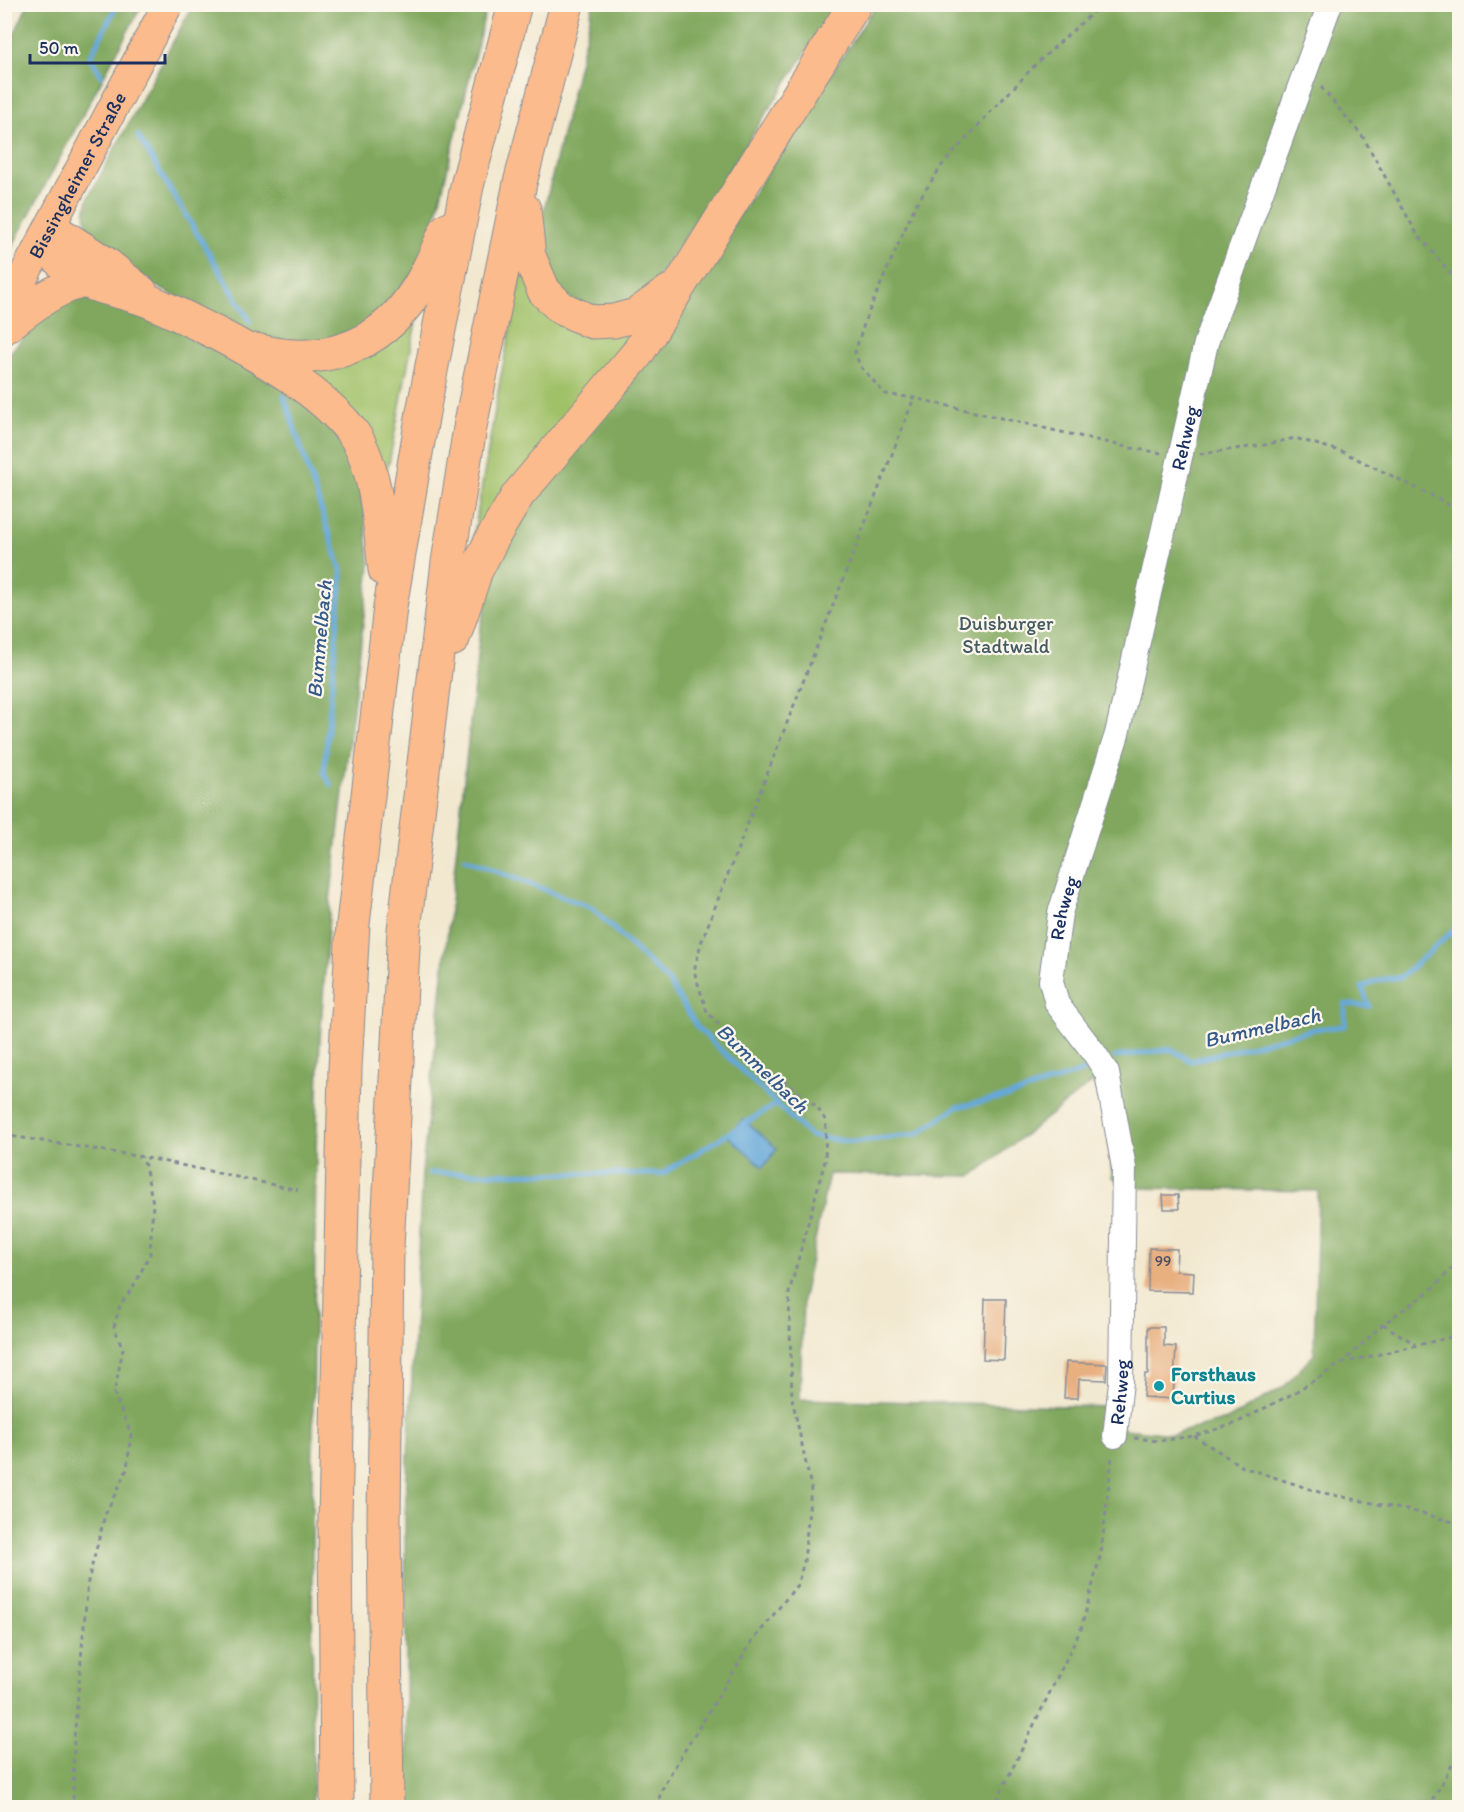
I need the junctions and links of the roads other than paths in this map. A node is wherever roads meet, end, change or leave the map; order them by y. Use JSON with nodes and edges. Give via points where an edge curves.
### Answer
{"nodes":[{"id":1,"x":168,"y":4,"type":"edge"},
{"id":2,"x":515,"y":4,"type":"edge"},
{"id":3,"x":567,"y":4,"type":"edge"},
{"id":4,"x":855,"y":4,"type":"edge"},
{"id":5,"x":1330,"y":4,"type":"edge"},
{"id":6,"x":520,"y":183,"type":"junction"},
{"id":7,"x":467,"y":186,"type":"junction"},
{"id":8,"x":47,"y":235,"type":"junction"},
{"id":9,"x":86,"y":281,"type":"junction"},
{"id":10,"x":679,"y":284,"type":"junction"},
{"id":11,"x":154,"y":303,"type":"junction"},
{"id":12,"x":4,"y":313,"type":"edge"},
{"id":13,"x":4,"y":328,"type":"edge"},
{"id":14,"x":238,"y":346,"type":"junction"},
{"id":15,"x":390,"y":607,"type":"junction"},
{"id":16,"x":428,"y":714,"type":"junction"},
{"id":17,"x":1114,"y":1436,"type":"road end"},
{"id":18,"x":337,"y":1808,"type":"edge"},
{"id":19,"x":387,"y":1808,"type":"edge"}],
"edges":[{"from":1,"to":8,"type":"main road","name":"Bissingheimer Straße"},
{"from":2,"to":7,"type":"highway"},
{"from":3,"to":6,"type":"highway"},
{"from":4,"to":10,"type":"highway"},
{"from":5,"to":17,"type":"lane","name":"Rehweg","via":[[1206,343],[1117,734],[1060,913],[1051,981],[1057,1004],[1107,1073],[1124,1168],[1121,1382]]},
{"from":6,"to":10,"type":"highway","via":[[530,256],[544,291],[561,308],[592,322],[615,321],[636,315]]},
{"from":6,"to":16,"type":"highway","via":[[471,422]]},
{"from":7,"to":14,"type":"highway","via":[[416,291],[392,320],[362,343],[337,353],[311,357],[277,356]]},
{"from":7,"to":15,"type":"highway"},
{"from":8,"to":9,"type":"highway","via":[[66,268]]},
{"from":8,"to":11,"type":"highway","via":[[98,257]]},
{"from":8,"to":12,"type":"main road","name":"Bissingheimer Straße"},
{"from":9,"to":11,"type":"highway"},
{"from":9,"to":13,"type":"highway","via":[[46,296]]},
{"from":10,"to":16,"type":"highway","via":[[637,354],[518,495],[493,537],[476,571]]},
{"from":11,"to":14,"type":"highway"},
{"from":14,"to":15,"type":"highway","via":[[297,382],[327,405],[354,434],[368,465],[377,500]]},
{"from":15,"to":18,"type":"highway","via":[[353,924],[345,1068],[335,1519]]},
{"from":16,"to":19,"type":"highway","via":[[404,930],[387,1247]]}]}
